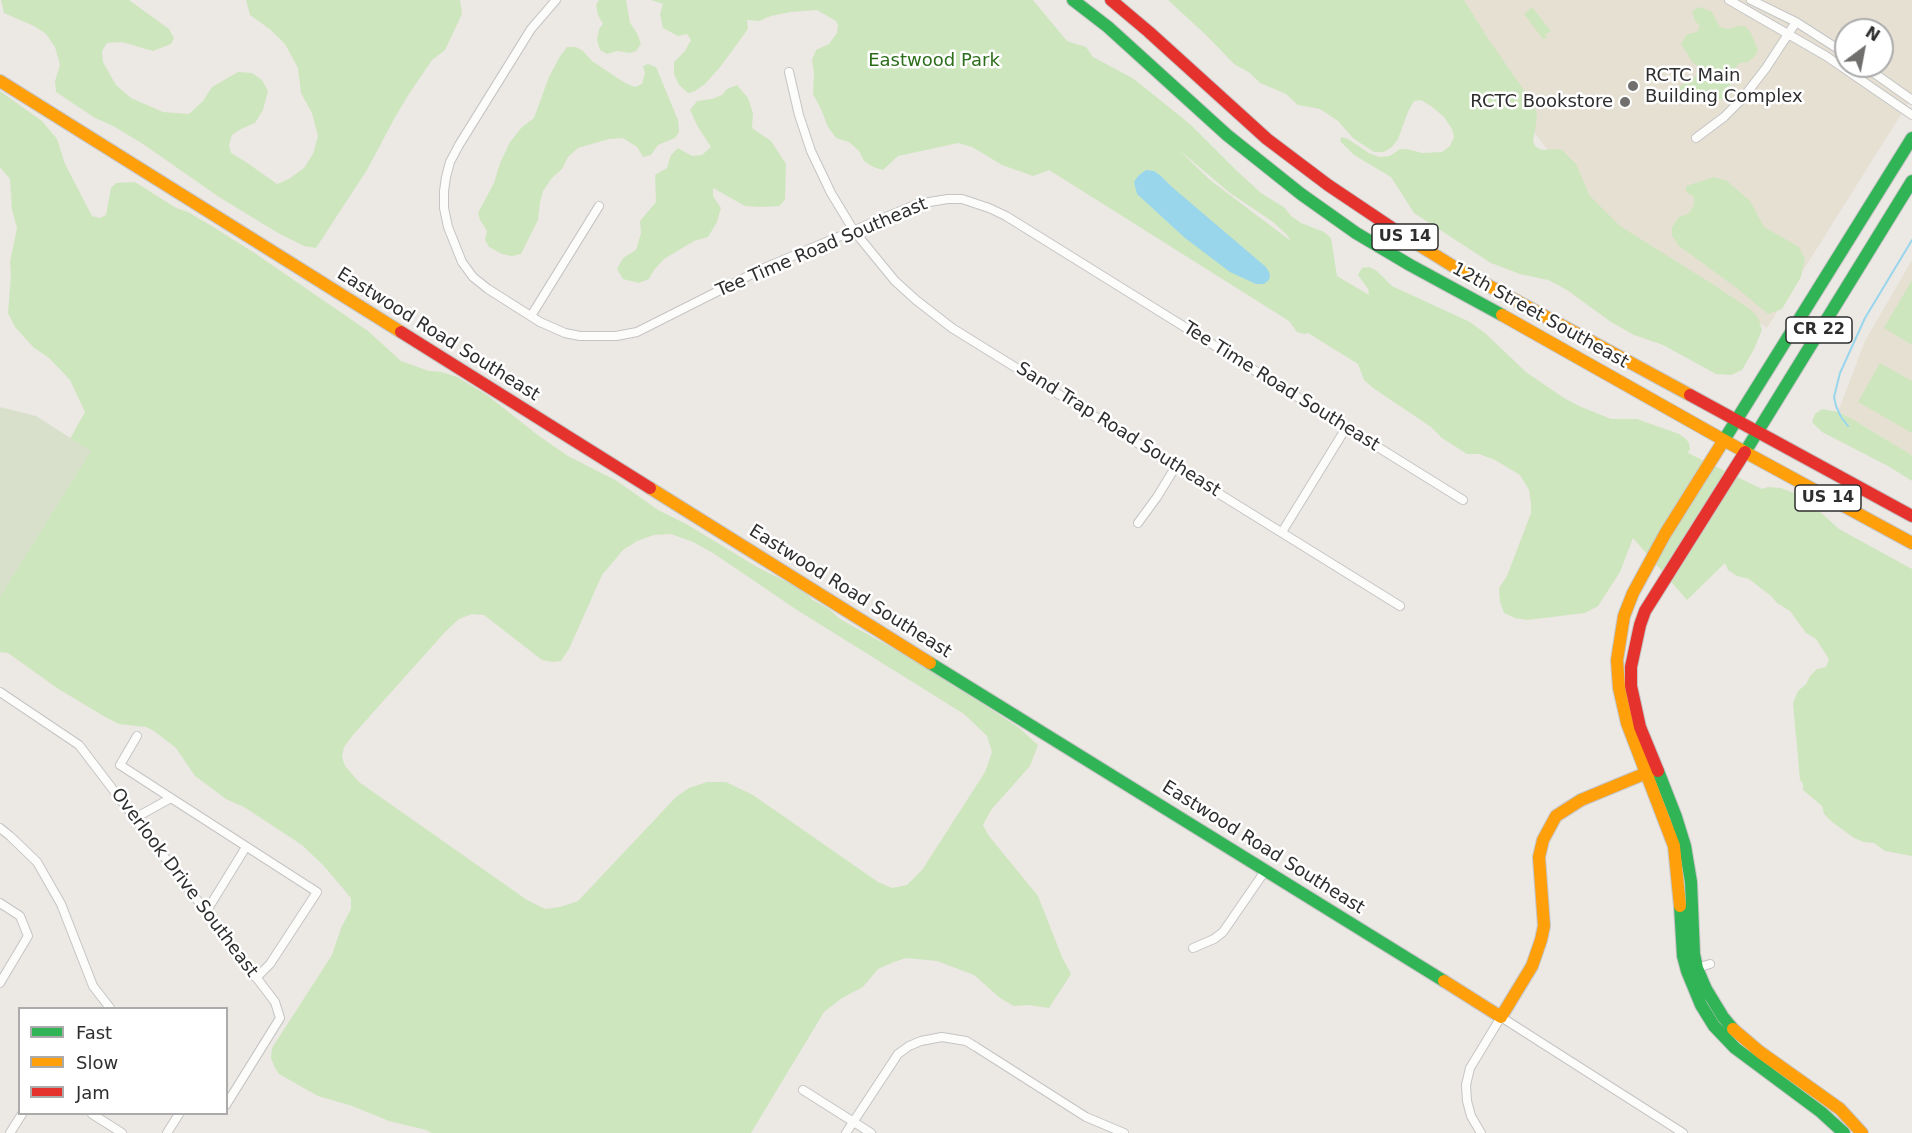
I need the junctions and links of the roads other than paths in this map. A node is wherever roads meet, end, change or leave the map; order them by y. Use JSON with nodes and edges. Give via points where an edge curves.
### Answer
{"nodes":[{"id":1,"x":556,"y":0,"type":"edge"},
{"id":2,"x":1073,"y":0,"type":"edge"},
{"id":3,"x":1111,"y":0,"type":"edge"},
{"id":4,"x":1729,"y":0,"type":"edge"},
{"id":5,"x":1751,"y":0,"type":"edge"},
{"id":6,"x":1796,"y":22,"type":"junction"},
{"id":7,"x":1789,"y":34,"type":"junction"},
{"id":8,"x":1834,"y":46,"type":"edge"},
{"id":9,"x":789,"y":72,"type":"dead end"},
{"id":10,"x":1881,"y":78,"type":"edge"},
{"id":11,"x":0,"y":81,"type":"edge"},
{"id":12,"x":1912,"y":100,"type":"edge"},
{"id":13,"x":1912,"y":115,"type":"edge"},
{"id":14,"x":1696,"y":138,"type":"dead end"},
{"id":15,"x":1912,"y":138,"type":"edge"},
{"id":16,"x":1912,"y":181,"type":"edge"},
{"id":17,"x":599,"y":206,"type":"dead end"},
{"id":18,"x":854,"y":231,"type":"junction"},
{"id":19,"x":531,"y":316,"type":"junction"},
{"id":20,"x":1736,"y":419,"type":"junction"},
{"id":21,"x":1346,"y":428,"type":"junction"},
{"id":22,"x":1757,"y":431,"type":"junction"},
{"id":23,"x":1724,"y":440,"type":"junction"},
{"id":24,"x":1745,"y":452,"type":"junction"},
{"id":25,"x":1176,"y":466,"type":"junction"},
{"id":26,"x":1463,"y":500,"type":"dead end"},
{"id":27,"x":1912,"y":516,"type":"edge"},
{"id":28,"x":1138,"y":524,"type":"dead end"},
{"id":29,"x":1282,"y":532,"type":"junction"},
{"id":30,"x":1912,"y":543,"type":"edge"},
{"id":31,"x":1400,"y":606,"type":"dead end"},
{"id":32,"x":0,"y":692,"type":"edge"},
{"id":33,"x":137,"y":735,"type":"dead end"},
{"id":34,"x":1651,"y":771,"type":"junction"},
{"id":35,"x":171,"y":798,"type":"junction"},
{"id":36,"x":135,"y":818,"type":"junction"},
{"id":37,"x":0,"y":828,"type":"edge"},
{"id":38,"x":246,"y":847,"type":"junction"},
{"id":39,"x":1265,"y":871,"type":"junction"},
{"id":40,"x":0,"y":903,"type":"edge"},
{"id":41,"x":206,"y":912,"type":"junction"},
{"id":42,"x":1194,"y":948,"type":"dead end"},
{"id":43,"x":1710,"y":964,"type":"dead end"},
{"id":44,"x":1692,"y":969,"type":"junction"},
{"id":45,"x":256,"y":978,"type":"junction"},
{"id":46,"x":0,"y":983,"type":"edge"},
{"id":47,"x":109,"y":1007,"type":"edge"},
{"id":48,"x":1501,"y":1017,"type":"junction"},
{"id":49,"x":803,"y":1090,"type":"dead end"},
{"id":50,"x":228,"y":1102,"type":"edge"},
{"id":51,"x":21,"y":1115,"type":"edge"},
{"id":52,"x":95,"y":1115,"type":"edge"},
{"id":53,"x":178,"y":1115,"type":"edge"},
{"id":54,"x":853,"y":1122,"type":"junction"},
{"id":55,"x":10,"y":1133,"type":"edge"},
{"id":56,"x":122,"y":1133,"type":"edge"},
{"id":57,"x":167,"y":1133,"type":"edge"},
{"id":58,"x":846,"y":1133,"type":"edge"},
{"id":59,"x":871,"y":1133,"type":"edge"},
{"id":60,"x":1124,"y":1133,"type":"edge"},
{"id":61,"x":1481,"y":1133,"type":"edge"},
{"id":62,"x":1683,"y":1133,"type":"edge"},
{"id":63,"x":1844,"y":1133,"type":"edge"},
{"id":64,"x":1862,"y":1133,"type":"edge"}],
"edges":[{"from":1,"to":19,"type":"street","name":"Tee Time Road Southeast","via":[[531,29],[459,145],[450,162],[444,191],[448,227],[462,262],[473,277]]},
{"from":2,"to":23,"type":"street","name":"12th Street Southeast","number":"US 14","via":[[1227,135],[1348,228]]},
{"from":3,"to":20,"type":"street","name":"12th Street Southeast","number":"US 14","via":[[1267,139],[1367,213],[1456,268]]},
{"from":4,"to":7,"type":"street"},
{"from":5,"to":6,"type":"street"},
{"from":6,"to":7,"type":"street"},
{"from":6,"to":8,"type":"street"},
{"from":7,"to":13,"type":"street"},
{"from":7,"to":14,"type":"street","via":[[1742,99]]},
{"from":9,"to":18,"type":"street","name":"Sand Trap Road Southeast","via":[[811,151]]},
{"from":10,"to":12,"type":"street"},
{"from":11,"to":39,"type":"street","name":"Eastwood Road Southeast"},
{"from":15,"to":20,"type":"street","number":"CR 22"},
{"from":16,"to":22,"type":"street","number":"CR 22"},
{"from":17,"to":19,"type":"street"},
{"from":18,"to":19,"type":"street","name":"Tee Time Road Southeast","via":[[743,278],[637,332],[580,336],[552,328]]},
{"from":18,"to":21,"type":"street","name":"Tee Time Road Southeast","via":[[933,201],[962,199],[989,208]]},
{"from":18,"to":25,"type":"street","name":"Sand Trap Road Southeast","via":[[895,280],[952,328]]},
{"from":20,"to":22,"type":"street","name":"12th Street Southeast","number":"US 14"},
{"from":20,"to":23,"type":"street","number":"CR 22"},
{"from":21,"to":26,"type":"street","name":"Tee Time Road Southeast"},
{"from":21,"to":29,"type":"street"},
{"from":22,"to":24,"type":"street","number":"CR 22"},
{"from":22,"to":27,"type":"street","number":"US 14"},
{"from":23,"to":24,"type":"street","name":"12th Street Southeast","number":"US 14"},
{"from":23,"to":34,"type":"street","via":[[1643,573],[1622,625],[1617,660],[1619,688],[1627,723]]},
{"from":24,"to":30,"type":"street","number":"US 14"},
{"from":24,"to":34,"type":"street","via":[[1650,603],[1636,636],[1631,686]]},
{"from":25,"to":28,"type":"street"},
{"from":25,"to":29,"type":"street","name":"Sand Trap Road Southeast"},
{"from":29,"to":31,"type":"street","name":"Sand Trap Road Southeast"},
{"from":32,"to":36,"type":"street","name":"Overlook Drive Southeast","via":[[79,745]]},
{"from":33,"to":35,"type":"street","via":[[120,765]]},
{"from":34,"to":44,"type":"street","via":[[1678,824],[1687,855]]},
{"from":34,"to":48,"type":"street","via":[[1581,800],[1556,816],[1547,830],[1539,857],[1544,926],[1541,940],[1532,966]]},
{"from":35,"to":36,"type":"street"},
{"from":35,"to":38,"type":"street"},
{"from":36,"to":41,"type":"street","name":"Overlook Drive Southeast"},
{"from":37,"to":47,"type":"street","via":[[37,862],[62,904],[93,986]]},
{"from":38,"to":41,"type":"street"},
{"from":38,"to":45,"type":"street","via":[[317,892],[270,964]]},
{"from":39,"to":42,"type":"street","via":[[1223,932]]},
{"from":39,"to":48,"type":"street","name":"Eastwood Road Southeast"},
{"from":40,"to":46,"type":"street","via":[[20,916],[28,936]]},
{"from":41,"to":45,"type":"street","name":"Overlook Drive Southeast"},
{"from":43,"to":44,"type":"street"},
{"from":44,"to":63,"type":"street","via":[[1701,1005],[1714,1026],[1735,1048]]},
{"from":44,"to":64,"type":"street","via":[[1734,1030],[1840,1109]]},
{"from":45,"to":50,"type":"street","name":"Overlook Drive Southeast","via":[[274,1002],[280,1018]]},
{"from":48,"to":61,"type":"street","via":[[1470,1068],[1466,1085],[1467,1101]]},
{"from":48,"to":62,"type":"street","name":"Eastwood Road Southeast"},
{"from":49,"to":54,"type":"street"},
{"from":51,"to":55,"type":"street"},
{"from":52,"to":56,"type":"street"},
{"from":53,"to":57,"type":"street"},
{"from":54,"to":58,"type":"street"},
{"from":54,"to":59,"type":"street"},
{"from":54,"to":60,"type":"street","via":[[898,1054],[921,1041],[942,1037],[966,1041],[1086,1117]]}]}
